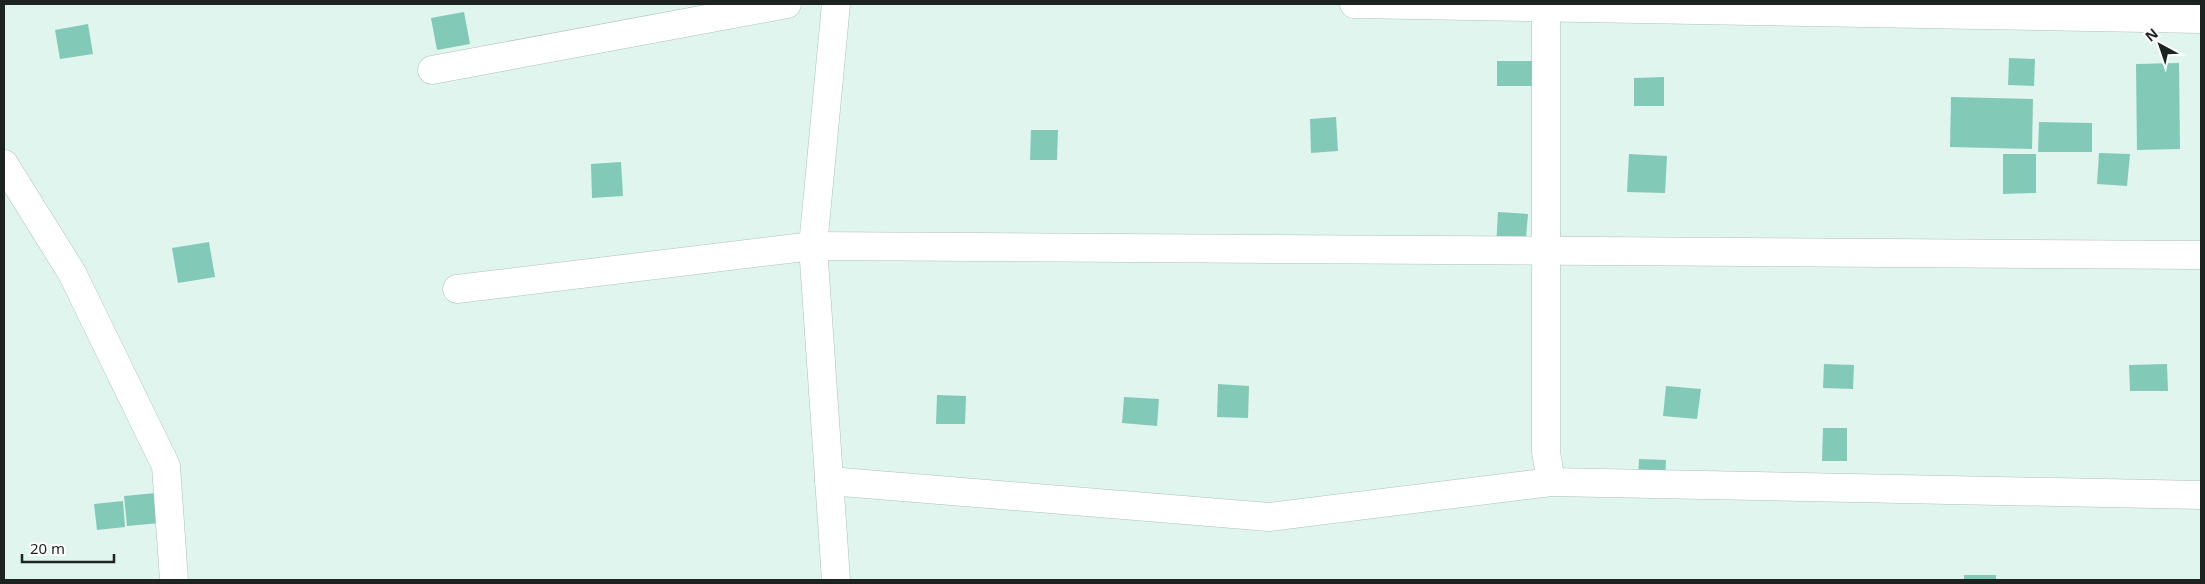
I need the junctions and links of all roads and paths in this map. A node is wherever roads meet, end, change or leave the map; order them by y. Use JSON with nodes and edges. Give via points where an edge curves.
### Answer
{"nodes":[{"id":1,"x":787,"y":4,"type":"edge"},
{"id":2,"x":836,"y":4,"type":"edge"},
{"id":3,"x":1354,"y":4,"type":"edge"},
{"id":4,"x":1546,"y":6,"type":"edge"},
{"id":5,"x":2201,"y":19,"type":"edge"},
{"id":6,"x":432,"y":70,"type":"dead end"},
{"id":7,"x":4,"y":164,"type":"edge"},
{"id":8,"x":813,"y":246,"type":"junction"},
{"id":9,"x":1546,"y":250,"type":"junction"},
{"id":10,"x":2201,"y":254,"type":"edge"},
{"id":11,"x":457,"y":289,"type":"dead end"},
{"id":12,"x":829,"y":481,"type":"junction"},
{"id":13,"x":1551,"y":482,"type":"junction"},
{"id":14,"x":2201,"y":495,"type":"edge"},
{"id":15,"x":174,"y":580,"type":"edge"},
{"id":16,"x":836,"y":580,"type":"edge"}],
"edges":[{"from":1,"to":6,"type":"street"},
{"from":2,"to":8,"type":"street"},
{"from":3,"to":4,"type":"street"},
{"from":4,"to":5,"type":"street"},
{"from":4,"to":9,"type":"street"},
{"from":7,"to":15,"type":"street","via":[[72,273],[166,466]]},
{"from":8,"to":9,"type":"street"},
{"from":8,"to":11,"type":"street"},
{"from":8,"to":12,"type":"street"},
{"from":9,"to":10,"type":"street"},
{"from":9,"to":13,"type":"street","via":[[1546,452]]},
{"from":12,"to":13,"type":"street","via":[[1269,517]]},
{"from":12,"to":16,"type":"street"},
{"from":13,"to":14,"type":"street"}]}
